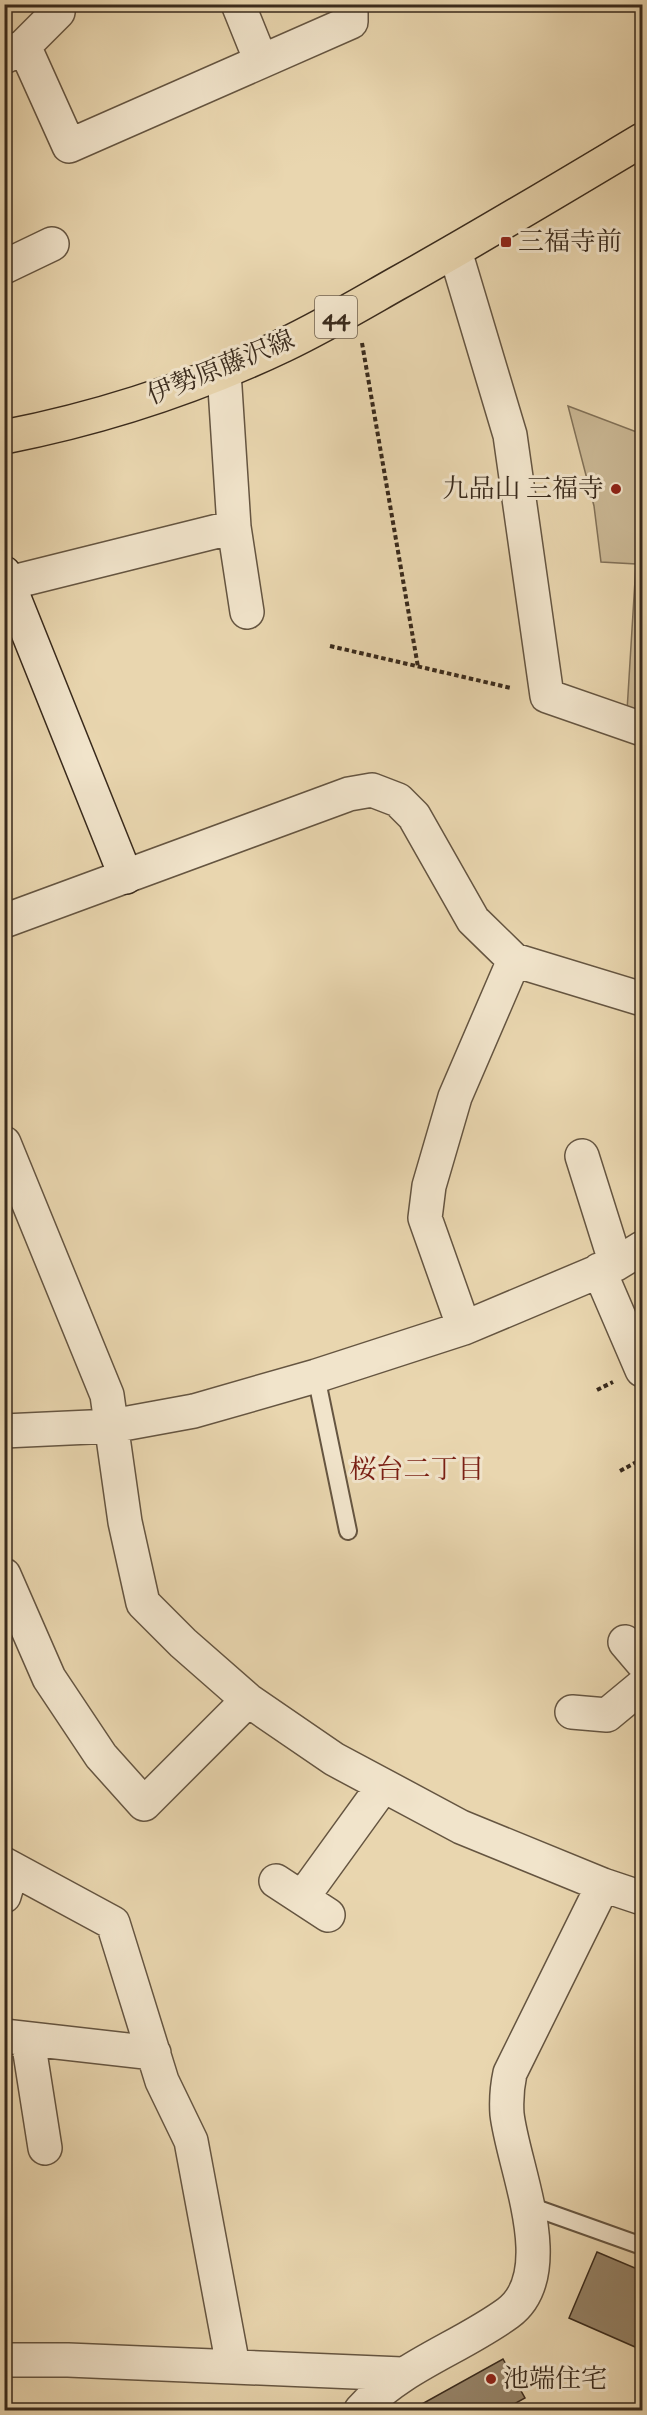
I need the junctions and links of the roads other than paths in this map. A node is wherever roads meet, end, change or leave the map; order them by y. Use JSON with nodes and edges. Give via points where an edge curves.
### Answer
{"nodes":[{"id":1,"x":58,"y":4,"type":"edge"},
{"id":2,"x":238,"y":4,"type":"edge"},
{"id":3,"x":351,"y":4,"type":"edge"},
{"id":4,"x":14,"y":51,"type":"edge"},
{"id":5,"x":261,"y":61,"type":"junction"},
{"id":6,"x":642,"y":140,"type":"edge"},
{"id":7,"x":52,"y":244,"type":"dead end"},
{"id":8,"x":455,"y":251,"type":"junction"},
{"id":9,"x":4,"y":267,"type":"edge"},
{"id":10,"x":224,"y":372,"type":"junction"},
{"id":11,"x":4,"y":437,"type":"edge"},
{"id":12,"x":234,"y":526,"type":"junction"},
{"id":13,"x":7,"y":578,"type":"edge"},
{"id":14,"x":247,"y":612,"type":"dead end"},
{"id":15,"x":642,"y":729,"type":"edge"},
{"id":16,"x":126,"y":877,"type":"junction"},
{"id":17,"x":4,"y":921,"type":"edge"},
{"id":18,"x":513,"y":960,"type":"junction"},
{"id":19,"x":642,"y":999,"type":"edge"},
{"id":20,"x":4,"y":1143,"type":"edge"},
{"id":21,"x":582,"y":1156,"type":"dead end"},
{"id":22,"x":619,"y":1261,"type":"edge"},
{"id":23,"x":464,"y":1328,"type":"junction"},
{"id":24,"x":642,"y":1370,"type":"edge"},
{"id":25,"x":316,"y":1376,"type":"junction"},
{"id":26,"x":111,"y":1426,"type":"junction"},
{"id":27,"x":4,"y":1431,"type":"edge"},
{"id":28,"x":348,"y":1531,"type":"dead end"},
{"id":29,"x":4,"y":1575,"type":"edge"},
{"id":30,"x":642,"y":1686,"type":"edge"},
{"id":31,"x":248,"y":1700,"type":"junction"},
{"id":32,"x":572,"y":1712,"type":"dead end"},
{"id":33,"x":383,"y":1786,"type":"junction"},
{"id":34,"x":7,"y":1876,"type":"edge"},
{"id":35,"x":603,"y":1885,"type":"junction"},
{"id":36,"x":302,"y":1898,"type":"dead end"},
{"id":37,"x":642,"y":1898,"type":"edge"},
{"id":38,"x":16,"y":2038,"type":"edge"},
{"id":39,"x":154,"y":2052,"type":"junction"},
{"id":40,"x":45,"y":2148,"type":"dead end"},
{"id":41,"x":527,"y":2205,"type":"junction"},
{"id":42,"x":642,"y":2246,"type":"edge"},
{"id":43,"x":4,"y":2360,"type":"edge"},
{"id":44,"x":232,"y":2366,"type":"junction"},
{"id":45,"x":402,"y":2374,"type":"junction"},
{"id":46,"x":361,"y":2410,"type":"edge"}],
"edges":[{"from":1,"to":4,"type":"street","via":[[58,12]]},
{"from":2,"to":5,"type":"street"},
{"from":3,"to":5,"type":"street","via":[[351,22]]},
{"from":4,"to":5,"type":"street","via":[[69,146]]},
{"from":6,"to":8,"type":"main road","name":"伊勢原藤沢線","number":"44"},
{"from":7,"to":9,"type":"street"},
{"from":8,"to":10,"type":"main road","name":"伊勢原藤沢線","number":"44","via":[[286,344]]},
{"from":8,"to":15,"type":"street","via":[[510,435],[547,696]]},
{"from":10,"to":11,"type":"main road","name":"伊勢原藤沢線","number":"44","via":[[140,402]]},
{"from":10,"to":12,"type":"street"},
{"from":12,"to":13,"type":"street"},
{"from":12,"to":14,"type":"street"},
{"from":13,"to":16,"type":"street"},
{"from":16,"to":17,"type":"street"},
{"from":16,"to":18,"type":"street","via":[[349,794],[372,790],[398,800],[414,816],[473,920]]},
{"from":18,"to":19,"type":"street"},
{"from":18,"to":23,"type":"street","via":[[455,1097],[429,1186],[425,1218]]},
{"from":20,"to":26,"type":"street","via":[[107,1395]]},
{"from":21,"to":22,"type":"street"},
{"from":22,"to":23,"type":"street"},
{"from":22,"to":24,"type":"street"},
{"from":23,"to":25,"type":"street"},
{"from":25,"to":26,"type":"street","via":[[194,1411]]},
{"from":25,"to":28,"type":"lane"},
{"from":26,"to":27,"type":"street"},
{"from":26,"to":31,"type":"street","via":[[125,1522],[143,1603]]},
{"from":29,"to":31,"type":"street","via":[[49,1678],[101,1756],[144,1804]]},
{"from":30,"to":32,"type":"street","via":[[607,1715]]},
{"from":31,"to":33,"type":"street","via":[[334,1759]]},
{"from":33,"to":35,"type":"street","via":[[461,1827]]},
{"from":33,"to":36,"type":"street"},
{"from":34,"to":39,"type":"street","via":[[113,1923]]},
{"from":35,"to":37,"type":"street"},
{"from":35,"to":41,"type":"street","via":[[510,2073],[507,2116]]},
{"from":38,"to":39,"type":"street"},
{"from":38,"to":40,"type":"street"},
{"from":39,"to":44,"type":"street","via":[[162,2081],[191,2141]]},
{"from":41,"to":42,"type":"lane"},
{"from":41,"to":45,"type":"street","via":[[534,2263],[526,2290],[510,2312]]},
{"from":43,"to":44,"type":"street"},
{"from":44,"to":45,"type":"street"},
{"from":45,"to":46,"type":"street"}]}
